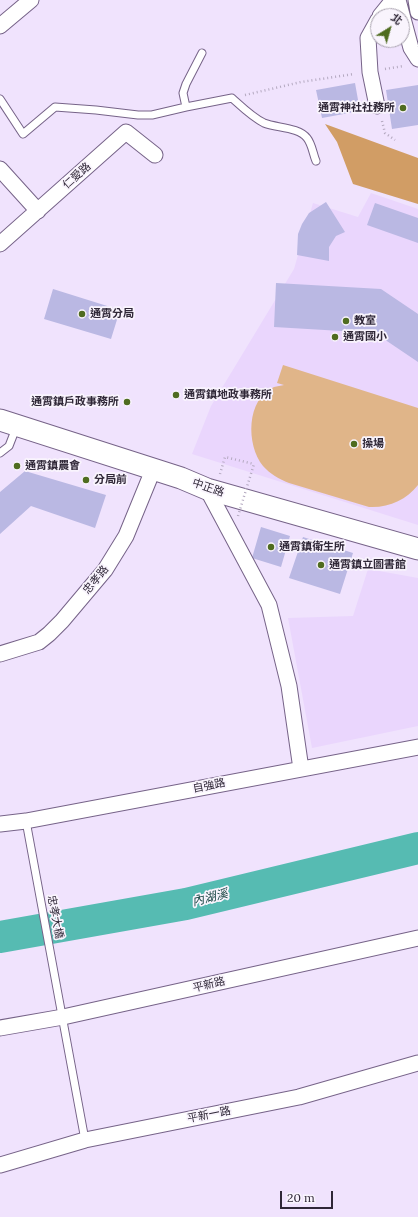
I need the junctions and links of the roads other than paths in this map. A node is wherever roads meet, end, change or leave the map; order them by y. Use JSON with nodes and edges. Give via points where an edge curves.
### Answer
{"nodes":[{"id":1,"x":31,"y":0,"type":"edge"},
{"id":2,"x":394,"y":0,"type":"edge"},
{"id":3,"x":398,"y":0,"type":"edge"},
{"id":4,"x":416,"y":0,"type":"edge"},
{"id":5,"x":387,"y":8,"type":"edge"},
{"id":6,"x":418,"y":12,"type":"edge"},
{"id":7,"x":0,"y":26,"type":"edge"},
{"id":8,"x":370,"y":34,"type":"edge"},
{"id":9,"x":202,"y":53,"type":"dead end"},
{"id":10,"x":418,"y":59,"type":"edge"},
{"id":11,"x":0,"y":99,"type":"edge"},
{"id":12,"x":377,"y":106,"type":"road end"},
{"id":13,"x":186,"y":107,"type":"junction"},
{"id":14,"x":155,"y":155,"type":"dead end"},
{"id":15,"x":316,"y":161,"type":"dead end"},
{"id":16,"x":0,"y":169,"type":"edge"},
{"id":17,"x":38,"y":211,"type":"junction"},
{"id":18,"x":0,"y":244,"type":"edge"},
{"id":19,"x":8,"y":423,"type":"edge"},
{"id":20,"x":0,"y":453,"type":"edge"},
{"id":21,"x":153,"y":470,"type":"junction"},
{"id":22,"x":207,"y":489,"type":"junction"},
{"id":23,"x":418,"y":550,"type":"edge"},
{"id":24,"x":0,"y":654,"type":"edge"},
{"id":25,"x":418,"y":747,"type":"edge"},
{"id":26,"x":301,"y":769,"type":"junction"},
{"id":27,"x":26,"y":821,"type":"junction"},
{"id":28,"x":0,"y":824,"type":"edge"},
{"id":29,"x":418,"y":938,"type":"edge"},
{"id":30,"x":63,"y":1017,"type":"junction"},
{"id":31,"x":0,"y":1028,"type":"edge"},
{"id":32,"x":418,"y":1063,"type":"edge"},
{"id":33,"x":85,"y":1140,"type":"junction"},
{"id":34,"x":0,"y":1165,"type":"edge"}],
"edges":[{"from":1,"to":7,"type":"street"},
{"from":2,"to":5,"type":"street"},
{"from":3,"to":10,"type":"street","via":[[411,48]]},
{"from":4,"to":6,"type":"street"},
{"from":8,"to":12,"type":"street","via":[[370,72]]},
{"from":9,"to":13,"type":"lane","via":[[183,93]]},
{"from":11,"to":13,"type":"lane","via":[[23,134],[55,107],[138,115],[152,115]]},
{"from":13,"to":15,"type":"lane","via":[[232,98],[265,123],[294,130],[303,135],[308,139]]},
{"from":14,"to":17,"type":"street","name":"仁愛路","via":[[126,132]]},
{"from":16,"to":17,"type":"street"},
{"from":17,"to":18,"type":"street","name":"仁愛路"},
{"from":19,"to":20,"type":"lane","via":[[8,446]]},
{"from":19,"to":21,"type":"main road","name":"中正路"},
{"from":21,"to":22,"type":"main road","name":"中正路"},
{"from":21,"to":24,"type":"street","name":"忠孝路","via":[[126,536],[105,570],[62,621],[39,642]]},
{"from":22,"to":23,"type":"main road","name":"中正路"},
{"from":22,"to":26,"type":"street","via":[[269,605],[289,686]]},
{"from":25,"to":26,"type":"street","name":"自強路"},
{"from":26,"to":27,"type":"street","name":"自強路"},
{"from":27,"to":28,"type":"street","name":"自強路"},
{"from":27,"to":30,"type":"lane","name":"忠孝大橋"},
{"from":29,"to":30,"type":"street","name":"平新路"},
{"from":30,"to":31,"type":"street","name":"平新路"},
{"from":30,"to":33,"type":"lane","name":"忠孝大橋"},
{"from":32,"to":33,"type":"street","name":"平新一路","via":[[299,1097]]},
{"from":33,"to":34,"type":"street","name":"平新一路"}]}
